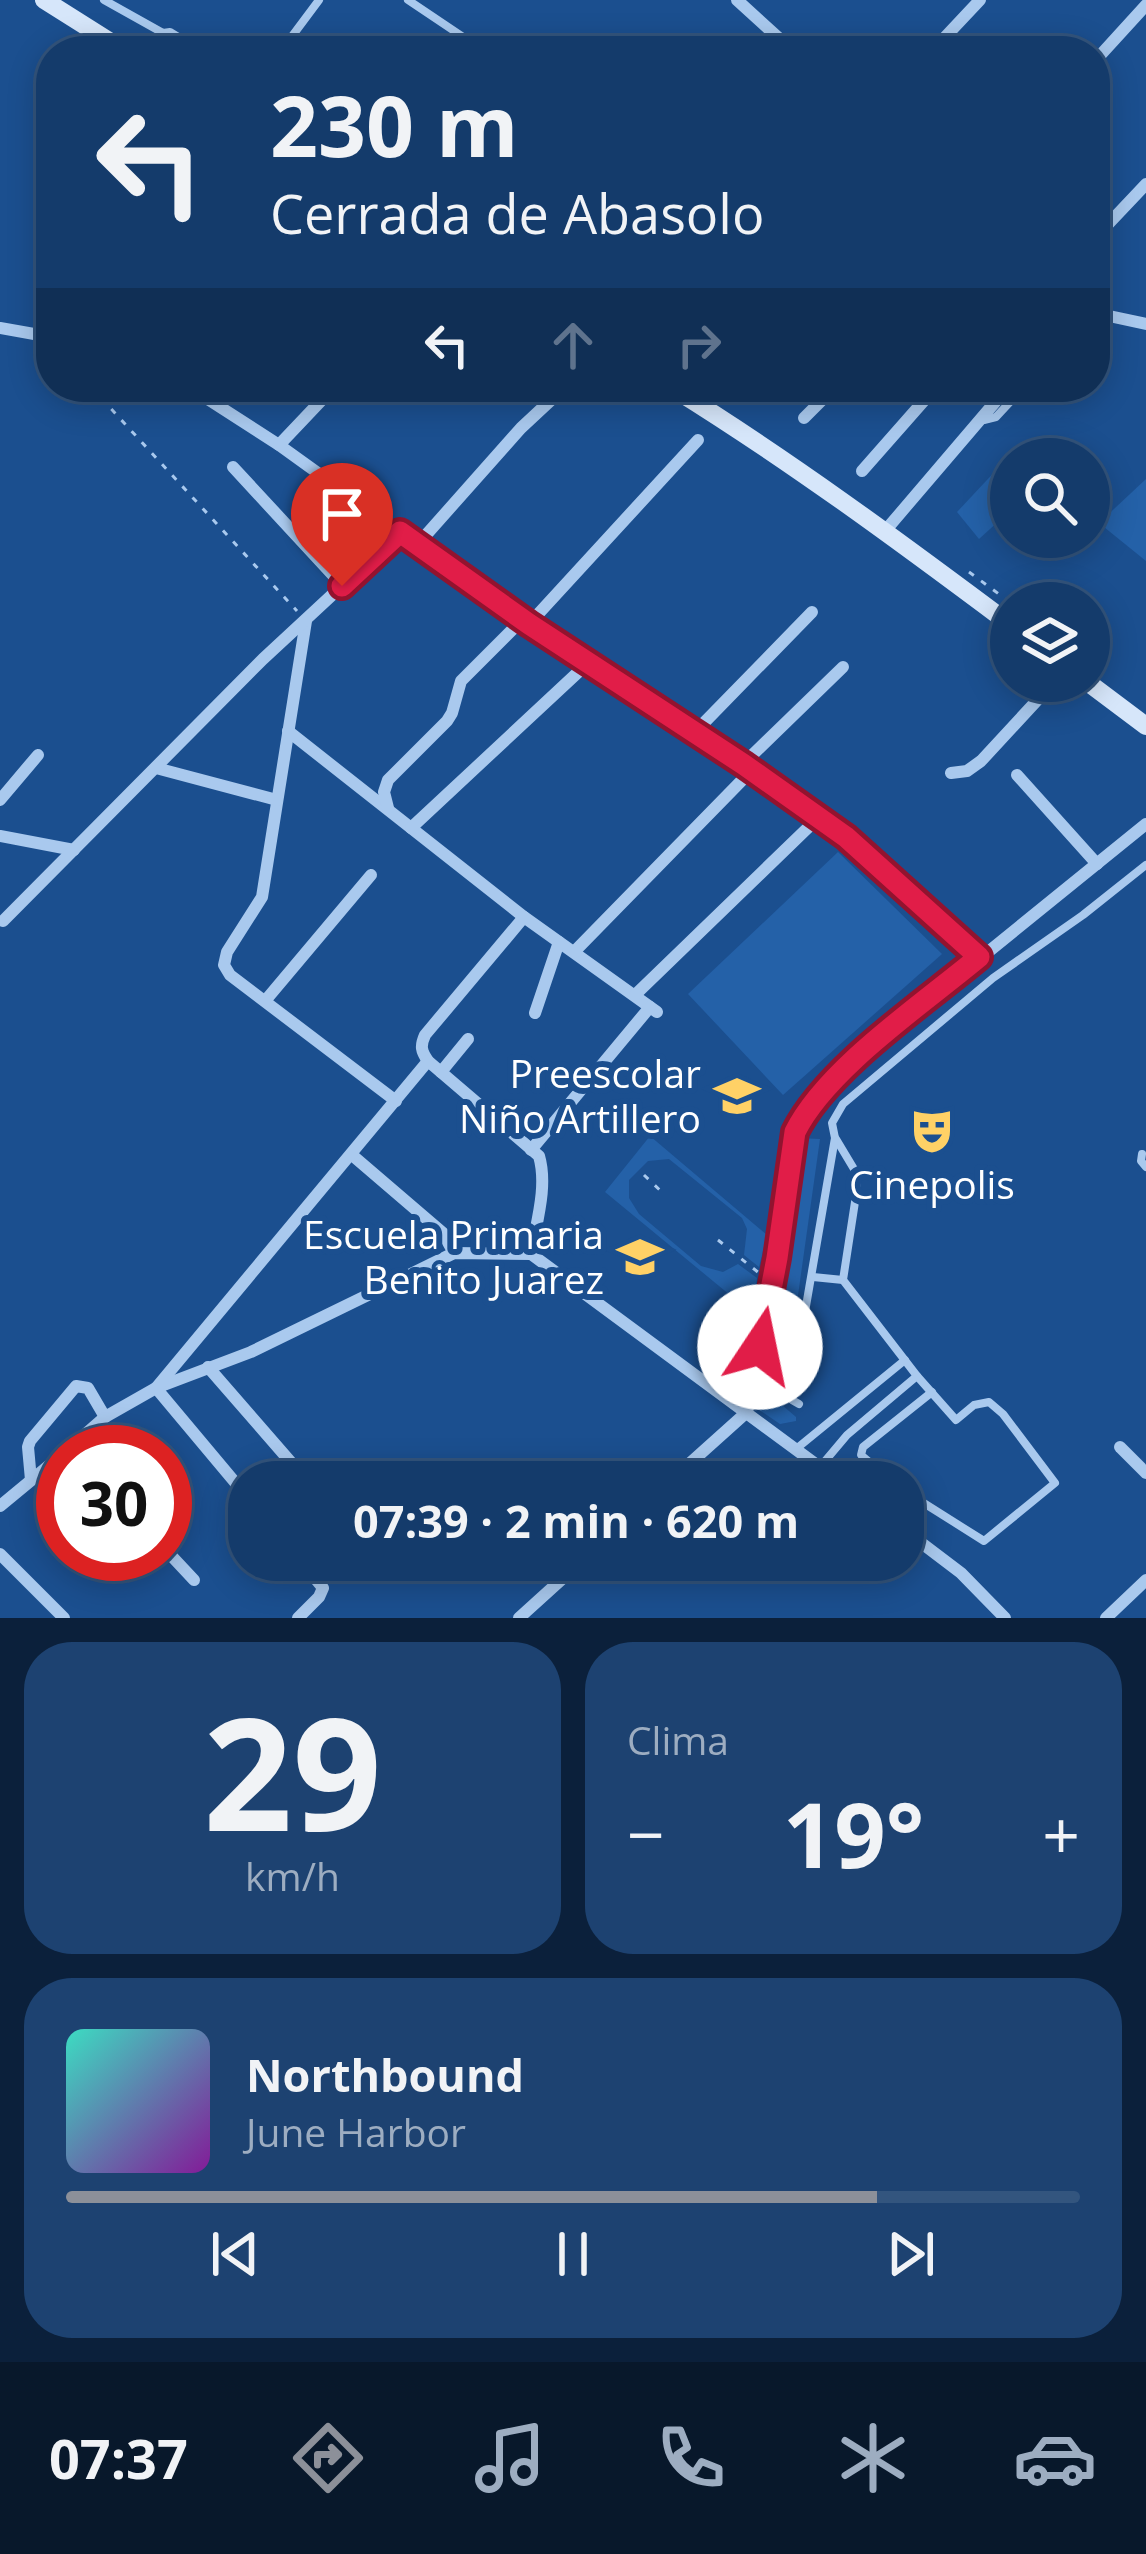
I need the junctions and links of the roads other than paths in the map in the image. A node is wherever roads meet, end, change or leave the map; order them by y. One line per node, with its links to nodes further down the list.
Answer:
1 (104, 0): 9 (lane)
2 (319, 0): 10 (lane)
3 (408, 0): 11 (lane)
4 (737, 0): 12 (street)
5 (980, 0): 13 (street)
6 (51, 2): 8 (main road)
7 (1146, 5): 14 (street)
8 (102, 36)
9 (177, 36)
10 (292, 36)
11 (462, 36)
12 (777, 36)
13 (946, 36)
14 (1110, 45)
15 (1146, 184): 16 (street)
16 (1110, 222)
17 (1110, 317): 18 (street)
18 (1146, 324)
19 (0, 328): 20 (street)
20 (36, 334)
21 (213, 402): 32 (street)
22 (320, 402): 32 (street)
23 (549, 402): 37 (street)
24 (695, 402): 36 (main road)
25 (820, 402): 29 (street)
26 (923, 402): 34 (street)
27 (994, 402): 30 (street)
28 (1010, 402): 30 (lane)
29 (804, 418)
30 (976, 422): 36 (street)
31 (698, 440): 42 (street)
32 (279, 446): 35 (street)
33 (233, 467): 38 (street)
34 (862, 471)
35 (400, 532): 37 (street); 38 (street)
36 (885, 532): 39 (main road)
37 (418, 544): 42 (street)
38 (342, 586): 41 (street)
39 (990, 610)
40 (812, 612): 49 (street)
41 (306, 621): 48 (street); 52 (street)
42 (526, 622): 43 (street); 57 (street)
43 (588, 663): 49 (street); 60 (street)
44 (843, 667): 51 (street)
45 (1110, 699): 47 (main road)
46 (1036, 702): 53 (street)
47 (1146, 726)
48 (288, 731): 56 (street); 57 (street)
49 (694, 732): 51 (street)
50 (38, 755): 55 (street)
51 (748, 767): 58 (street); 69 (street)
52 (155, 768): 56 (street); 62 (street)
53 (951, 773)
54 (1017, 775): 63 (street)
55 (0, 800)
56 (277, 800): 72 (street)
57 (388, 809): 60 (street)
58 (818, 818): 70 (street); 71 (street)
59 (1146, 824): 63 (street)
60 (411, 828): 66 (street)
61 (0, 836): 62 (street)
62 (74, 850): 67 (street)
63 (1097, 864): 70 (street)
64 (1146, 865): 78 (lane)
65 (371, 875): 72 (street)
66 (524, 917): 68 (street); 75 (street)
67 (3, 921)
68 (559, 941): 69 (street); 73 (street)
69 (574, 952): 71 (street)
70 (979, 957): 93 (street)
71 (635, 995): 79 (street)
72 (265, 1000): 77 (street)
73 (535, 1013)
74 (468, 1039): 76 (street)
75 (428, 1061): 76 (street); 77 (street)
76 (441, 1072): 79 (street)
77 (396, 1101): 81 (street)
78 (835, 1138): 85 (lane); 86 (lane)
79 (531, 1150): 84 (street)
80 (1142, 1154): 82 (lane)
81 (352, 1155): 83 (street); 90 (street)
82 (1146, 1167)
83 (454, 1253): 84 (street); 88 (street)
84 (531, 1254): 93 (street)
85 (812, 1276): 86 (lane); 92 (lane)
86 (843, 1280): 87 (lane)
87 (905, 1360): 89 (lane); 97 (lane)
88 (208, 1367): 90 (street); 98 (street)
89 (917, 1376): 91 (lane); 101 (lane)
90 (156, 1388): 94 (street); 104 (street)
91 (932, 1392): 102 (lane); 107 (lane)
92 (799, 1404)
93 (747, 1412): 97 (street); 99 (street)
94 (105, 1417): 95 (street); 106 (street)
95 (96, 1425)
96 (1120, 1447): 103 (street)
97 (796, 1450): 100 (street)
98 (290, 1461)
99 (692, 1461)
100 (812, 1461)
101 (825, 1461)
102 (868, 1461)
103 (1146, 1473)
104 (228, 1474)
105 (36, 1476): 106 (street)
106 (31, 1480): 108 (street)
107 (924, 1503)
108 (0, 1506)
109 (924, 1545): 117 (street)
110 (0, 1554): 114 (street)
111 (1146, 1580): 118 (street)
112 (316, 1581): 115 (street)
113 (560, 1581): 116 (street)
114 (64, 1618)
115 (298, 1618)
116 (519, 1618)
117 (1006, 1618)
118 (1106, 1618)

